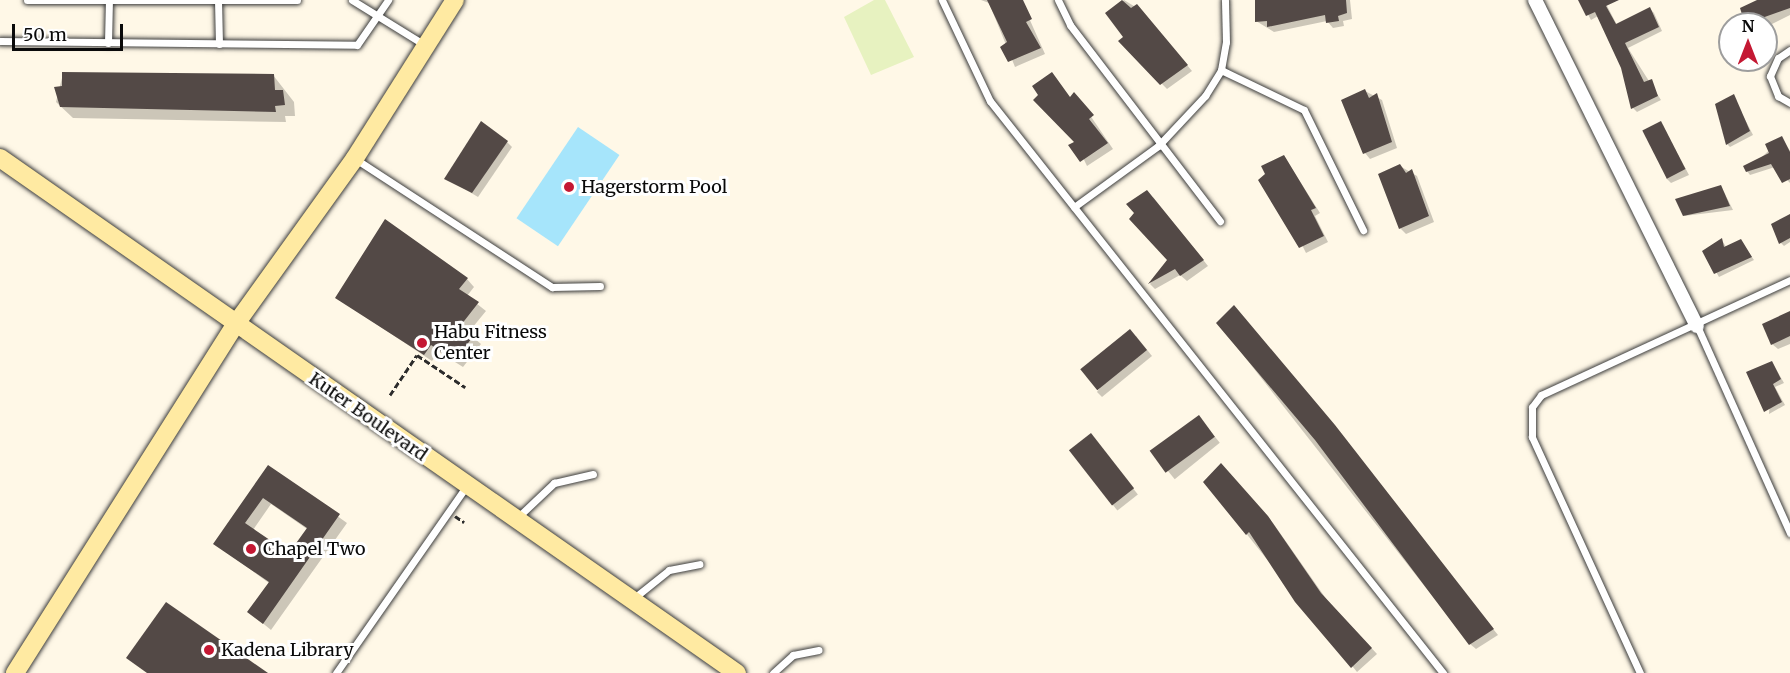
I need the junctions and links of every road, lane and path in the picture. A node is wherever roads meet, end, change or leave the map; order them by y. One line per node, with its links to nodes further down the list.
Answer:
1 (27, 0): 10 (lane)
2 (297, 0): 11 (lane)
3 (352, 0): 12 (lane)
4 (387, 0): 12 (lane)
5 (455, 0): 16 (street)
6 (942, 0): 23 (lane)
7 (1058, 0): 20 (lane)
8 (1225, 0): 18 (lane)
9 (1535, 0): 29 (street)
10 (110, 1): 11 (lane); 14 (lane)
11 (218, 1): 15 (lane)
12 (378, 17): 15 (lane); 16 (lane)
13 (0, 42): 14 (lane)
14 (108, 43): 15 (lane)
15 (219, 44)
16 (425, 45): 22 (street)
17 (1790, 50): 19 (lane)
18 (1221, 70): 20 (lane); 25 (lane)
19 (1790, 103)
20 (1158, 146): 23 (lane); 24 (lane)
21 (0, 158): 28 (street, Kuter Boulevard)
22 (355, 158): 27 (lane); 28 (street)
23 (1074, 207): 47 (lane)
24 (1220, 221)
25 (1363, 230)
26 (1790, 280): 29 (lane)
27 (600, 286)
28 (235, 325): 33 (street, Kuter Boulevard); 43 (street)
29 (1697, 326): 37 (lane); 48 (lane)
30 (465, 387): 31 (path)
31 (390, 394)
32 (593, 474): 35 (lane)
33 (467, 485): 35 (street, Kuter Boulevard); 44 (lane)
34 (454, 515): 36 (path)
35 (516, 519): 39 (street, Kuter Boulevard)
36 (464, 522)
37 (1790, 533)
38 (699, 564): 39 (lane)
39 (632, 600): 45 (street, Kuter Boulevard)
40 (819, 650): 46 (lane)
41 (0, 670): 42 (street)
42 (7, 673)
43 (15, 673)
44 (336, 673)
45 (737, 673)
46 (772, 673)
47 (1443, 673)
48 (1640, 673)

